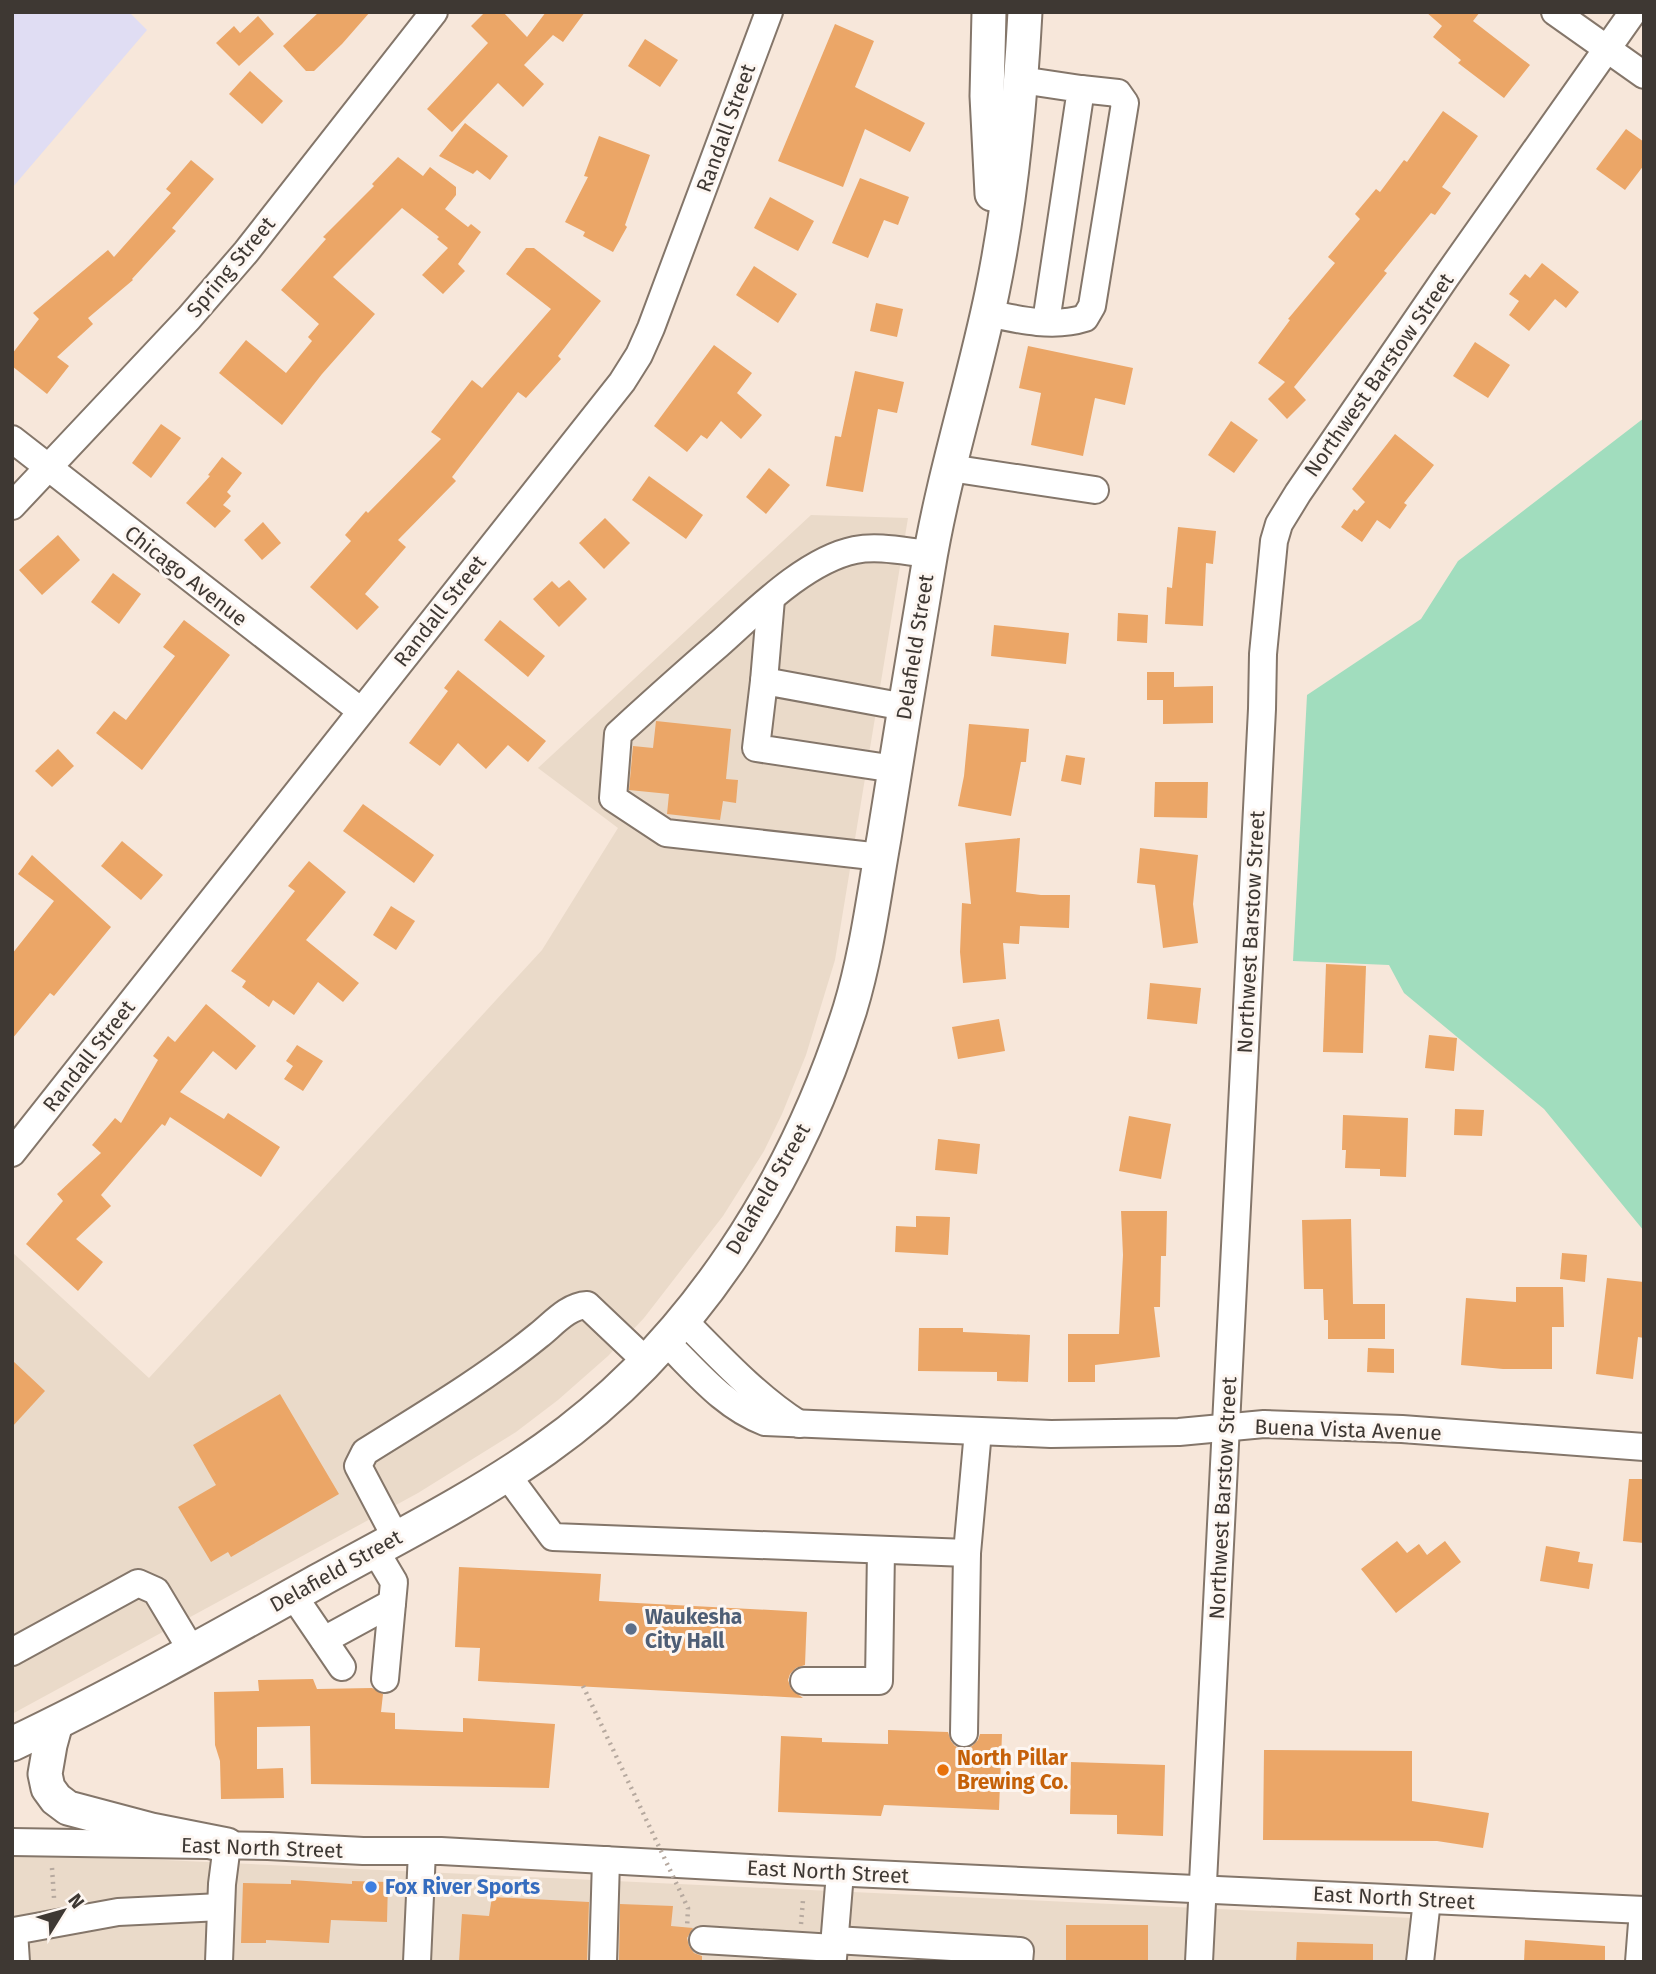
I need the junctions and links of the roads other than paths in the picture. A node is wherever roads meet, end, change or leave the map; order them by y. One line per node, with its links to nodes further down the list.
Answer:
1 (434, 12): 15 (street, Spring Street)
2 (769, 12): 23 (street, Randall Street)
3 (989, 12): 11 (main road, Delafield Street)
4 (1025, 12): 9 (main road, Delafield Street)
5 (1555, 12): 7 (street)
6 (1633, 12): 7 (street, Northwest Barstow Street)
7 (1607, 49): 8 (street); 28 (street, Northwest Barstow Street)
8 (1644, 75)
9 (1021, 80): 10 (street); 11 (main road, Delafield Street)
10 (1081, 89): 13 (street); 13 (street)
11 (996, 267): 12 (main road, Delafield Street)
12 (987, 313): 13 (street); 16 (main road, Delafield Street)
13 (1046, 323)
14 (12, 439): 15 (street, Chicago Avenue)
15 (49, 467): 18 (street, Spring Street); 23 (street, Chicago Avenue)
16 (950, 468): 17 (street); 19 (main road, Delafield Street)
17 (1095, 489)
18 (12, 506)
19 (930, 554): 20 (street); 22 (main road, Delafield Street)
20 (771, 599): 21 (street); 25 (street)
21 (764, 681): 22 (street); 24 (street)
22 (905, 706): 24 (main road, Delafield Street)
23 (362, 711): 26 (street, Randall Street)
24 (895, 769): 25 (main road, Delafield Street)
25 (880, 857): 27 (main road, Delafield Street)
26 (12, 1153)
27 (664, 1340): 29 (street, Buena Vista Avenue); 31 (main road, Delafield Street); 32 (street, Buena Vista Avenue)
28 (1225, 1429): 29 (street, Buena Vista Avenue); 30 (street, Buena Vista Avenue); 51 (street, Northwest Barstow Street)
29 (978, 1431): 34 (street)
30 (1644, 1447)
31 (507, 1475): 32 (main road, Delafield Street); 33 (street)
32 (386, 1544): 35 (main road, Delafield Street); 36 (street)
33 (881, 1550): 34 (street); 42 (street)
34 (967, 1553): 44 (street)
35 (293, 1595): 37 (street); 38 (main road, Delafield Street)
36 (392, 1603): 37 (street); 41 (street)
37 (324, 1640): 40 (street)
38 (192, 1651): 39 (street); 43 (main road, Delafield Street)
39 (12, 1652)
40 (342, 1667)
41 (385, 1679)
42 (804, 1681)
43 (56, 1723): 45 (main road, Delafield Street); 47 (main road)
44 (964, 1733)
45 (12, 1744)
46 (12, 1842): 47 (street, East North Street)
47 (227, 1845): 48 (street, East North Street); 53 (street)
48 (422, 1851): 49 (street, East North Street); 60 (street)
49 (606, 1860): 50 (street, East North Street); 61 (street)
50 (840, 1873): 51 (street, East North Street); 57 (street)
51 (1204, 1888): 52 (street, East North Street); 63 (street, Northwest Barstow Street)
52 (1427, 1900): 54 (street, East North Street); 64 (street)
53 (221, 1907): 55 (street); 59 (street)
54 (1643, 1910): 65 (street)
55 (13, 1931): 58 (street)
56 (695, 1934): 57 (street)
57 (834, 1950): 62 (street)
58 (16, 1962)
59 (219, 1962)
60 (417, 1962)
61 (603, 1962)
62 (1019, 1962)
63 (1199, 1962)
64 (1420, 1962)
65 (1639, 1962)

